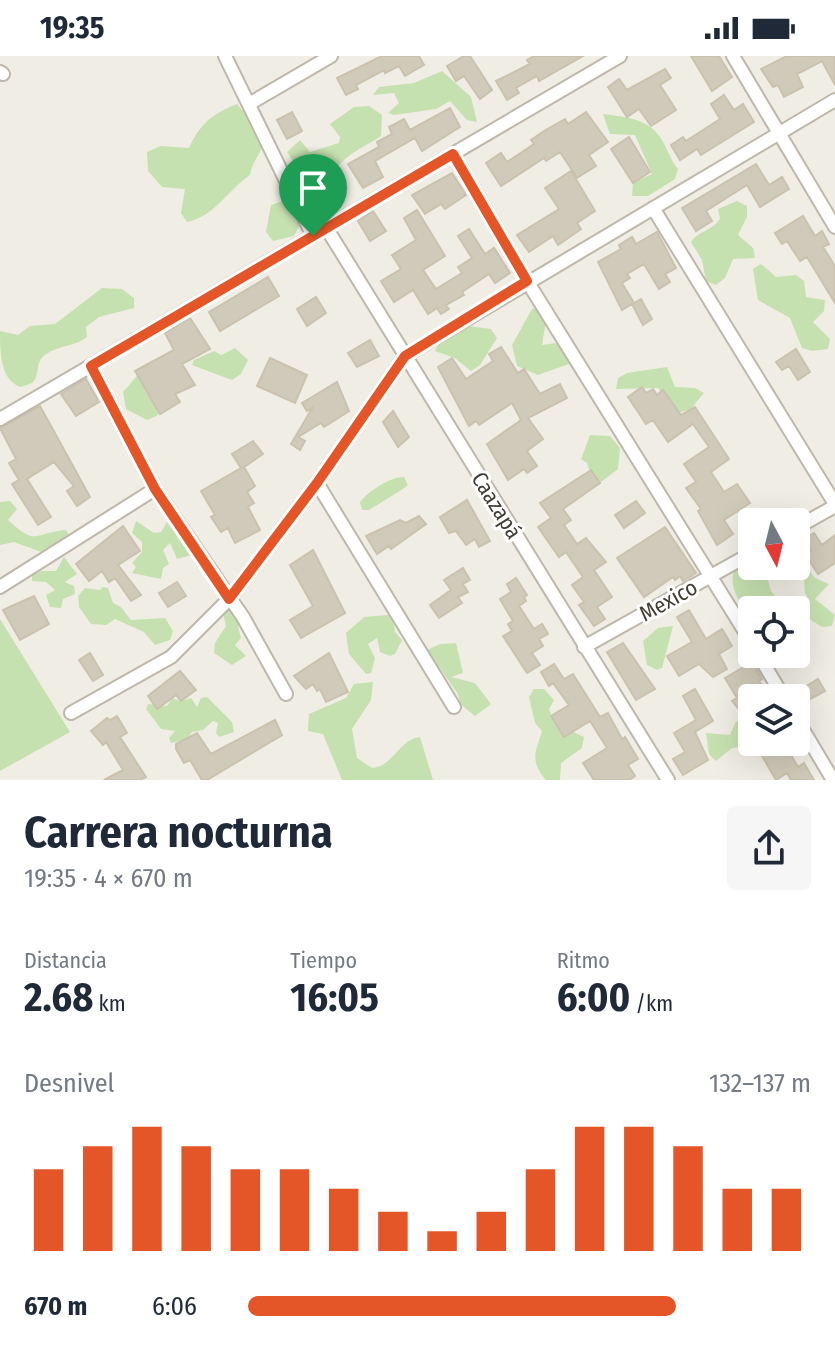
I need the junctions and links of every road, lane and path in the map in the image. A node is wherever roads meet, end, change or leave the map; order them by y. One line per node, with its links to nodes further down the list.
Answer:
1 (225, 56): 7 (street)
2 (331, 56): 7 (street)
3 (620, 56): 5 (street)
4 (733, 56): 8 (street)
5 (598, 62): 9 (street)
6 (835, 100): 8 (street)
7 (249, 104): 13 (street)
8 (778, 132): 10 (street); 11 (street)
9 (453, 154): 12 (street); 14 (street)
10 (653, 208): 14 (street); 20 (street)
11 (835, 227)
12 (327, 229): 13 (street); 15 (street, Caazapá)
13 (313, 236): 16 (street)
14 (527, 281): 15 (street); 23 (street)
15 (405, 356): 18 (street); 27 (street, Caazapá)
16 (91, 366): 17 (street); 19 (street)
17 (0, 419)
18 (317, 483): 25 (street); 29 (street)
19 (155, 489): 24 (street); 25 (street)
20 (835, 505): 21 (street)
21 (810, 520)
22 (738, 561): 23 (street, Mexico)
23 (712, 576): 26 (street); 27 (street, Mexico)
24 (0, 587)
25 (229, 599): 28 (street); 30 (street)
26 (738, 620)
27 (584, 647): 32 (street, Caazapá)
28 (286, 694)
29 (454, 707)
30 (71, 713)
31 (810, 741): 33 (street)
32 (668, 780)
33 (833, 780)

